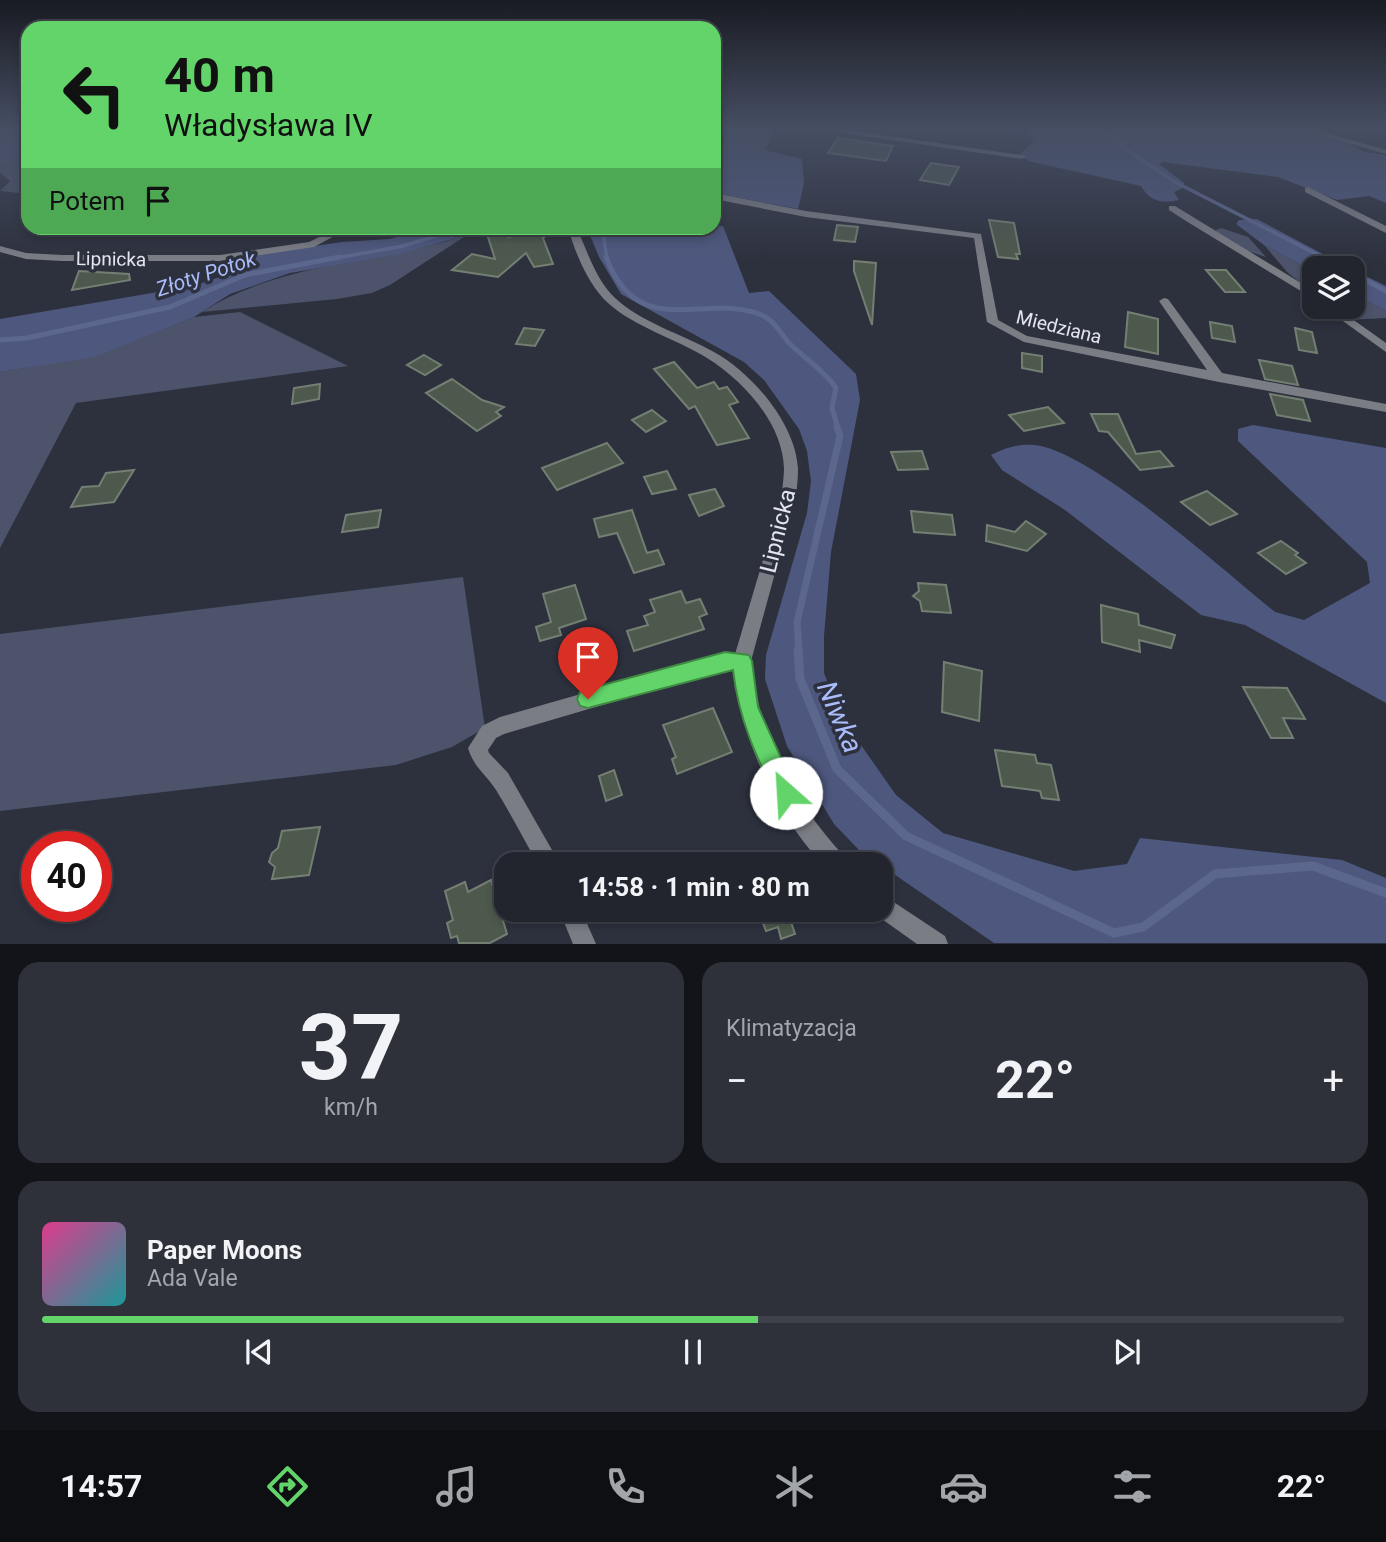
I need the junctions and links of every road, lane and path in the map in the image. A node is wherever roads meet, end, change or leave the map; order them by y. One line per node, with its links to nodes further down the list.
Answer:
1 (1308, 190): 4 (street)
2 (721, 197): 12 (street, Miedziana)
3 (1172, 208): 8 (street)
4 (1386, 230)
5 (331, 235): 7 (street, Lipnicka)
6 (575, 235): 14 (street, Lipnicka)
7 (0, 249)
8 (1302, 287)
9 (1164, 302): 12 (street)
10 (1345, 319): 11 (street)
11 (1386, 348)
12 (1219, 378): 13 (street, Miedziana)
13 (1386, 408)
14 (742, 661): 15 (street); 16 (street, Lipnicka)
15 (542, 852)
16 (826, 852)
17 (893, 913): 20 (street)
18 (575, 922): 19 (street)
19 (585, 943)
20 (937, 943)

